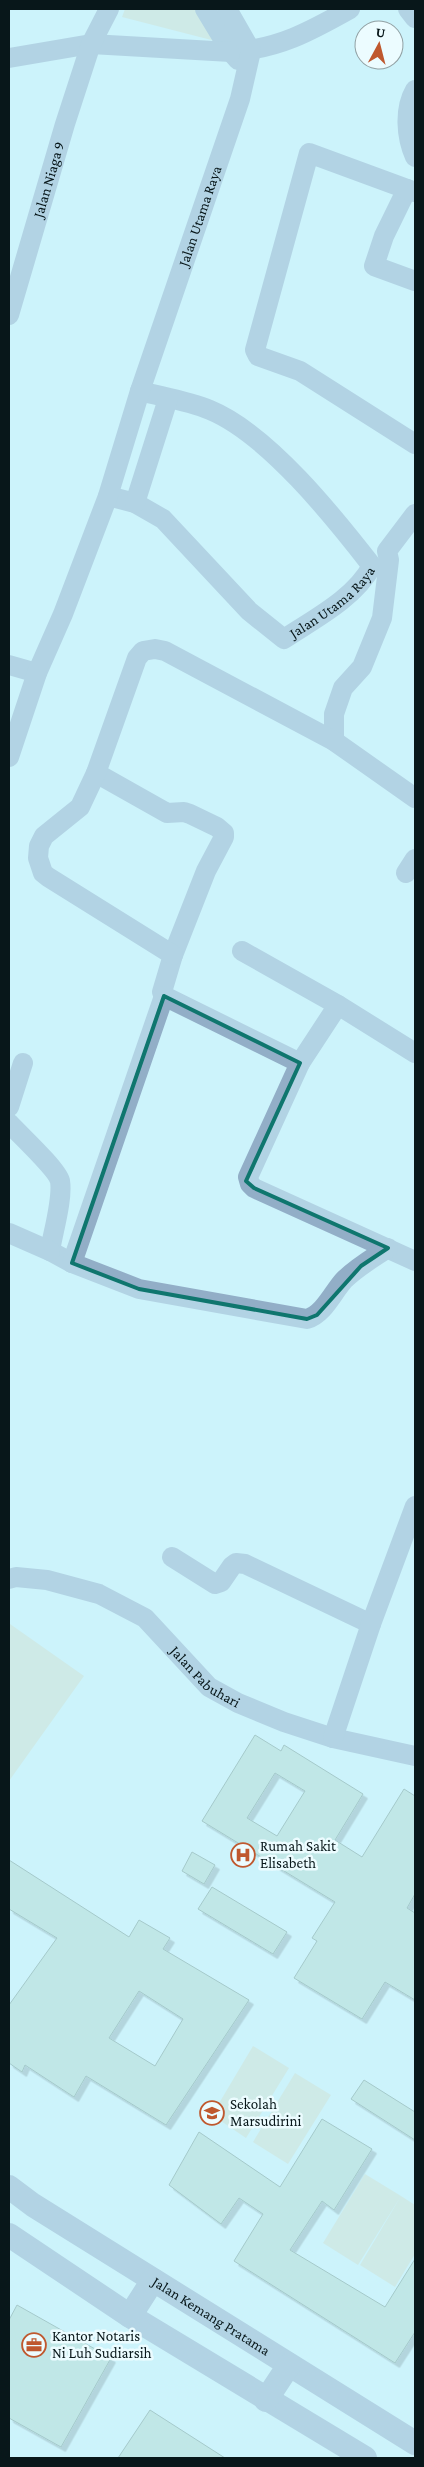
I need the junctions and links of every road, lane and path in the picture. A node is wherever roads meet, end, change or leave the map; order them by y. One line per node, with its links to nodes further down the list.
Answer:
1 (109, 9): 7 (street, Jalan Niaga 9)
2 (205, 9): 8 (street)
3 (227, 9): 10 (street)
4 (350, 9): 10 (street)
5 (408, 9): 6 (street)
6 (415, 18)
7 (91, 44): 8 (street); 9 (street); 15 (street, Jalan Niaga 9)
8 (230, 52): 10 (street)
9 (9, 58)
10 (249, 60): 16 (street, Jalan Utama Raya)
11 (415, 90): 12 (street)
12 (415, 157)
13 (411, 190): 14 (street); 18 (street)
14 (415, 281)
15 (9, 315)
16 (140, 391): 17 (street, Jalan Utama Raya); 19 (street, Jalan Utama Raya)
17 (168, 399): 20 (street); 20 (street, Jalan Utama Raya)
18 (415, 444)
19 (108, 496): 20 (street, Jalan Utama Raya); 23 (street, Jalan Utama Raya)
20 (135, 503)
21 (415, 514): 24 (street)
22 (9, 665): 23 (street)
23 (37, 673): 25 (street, Jalan Utama Raya)
24 (334, 741): 26 (street); 27 (street)
25 (9, 757)
26 (96, 773): 29 (street); 29 (street)
27 (415, 798)
28 (242, 951): 31 (street)
29 (173, 955): 30 (street)
30 (164, 996): 34 (street); 41 (street)
31 (338, 1005): 32 (street); 34 (street)
32 (415, 1053)
33 (23, 1062): 35 (street)
34 (300, 1063): 38 (street)
35 (9, 1107)
36 (9, 1122): 39 (street)
37 (9, 1233): 39 (street)
38 (388, 1248): 40 (street); 41 (street)
39 (50, 1251): 41 (street)
40 (415, 1261)
41 (72, 1263)
42 (415, 1506): 45 (street)
43 (172, 1557): 45 (street)
44 (9, 1579): 46 (street, Jalan Pabuhari)
45 (371, 1624): 46 (street)
46 (333, 1738): 47 (street, Jalan Pabuhari)
47 (415, 1756)
48 (9, 2187): 50 (street, Jalan Kemang Pratama)
49 (9, 2235): 51 (street)
50 (153, 2280): 51 (street); 52 (street, Jalan Kemang Pratama)
51 (130, 2316): 53 (street)
52 (290, 2365): 53 (street); 54 (street, Jalan Kemang Pratama)
53 (266, 2400): 55 (street)
54 (415, 2443)
55 (365, 2458)

